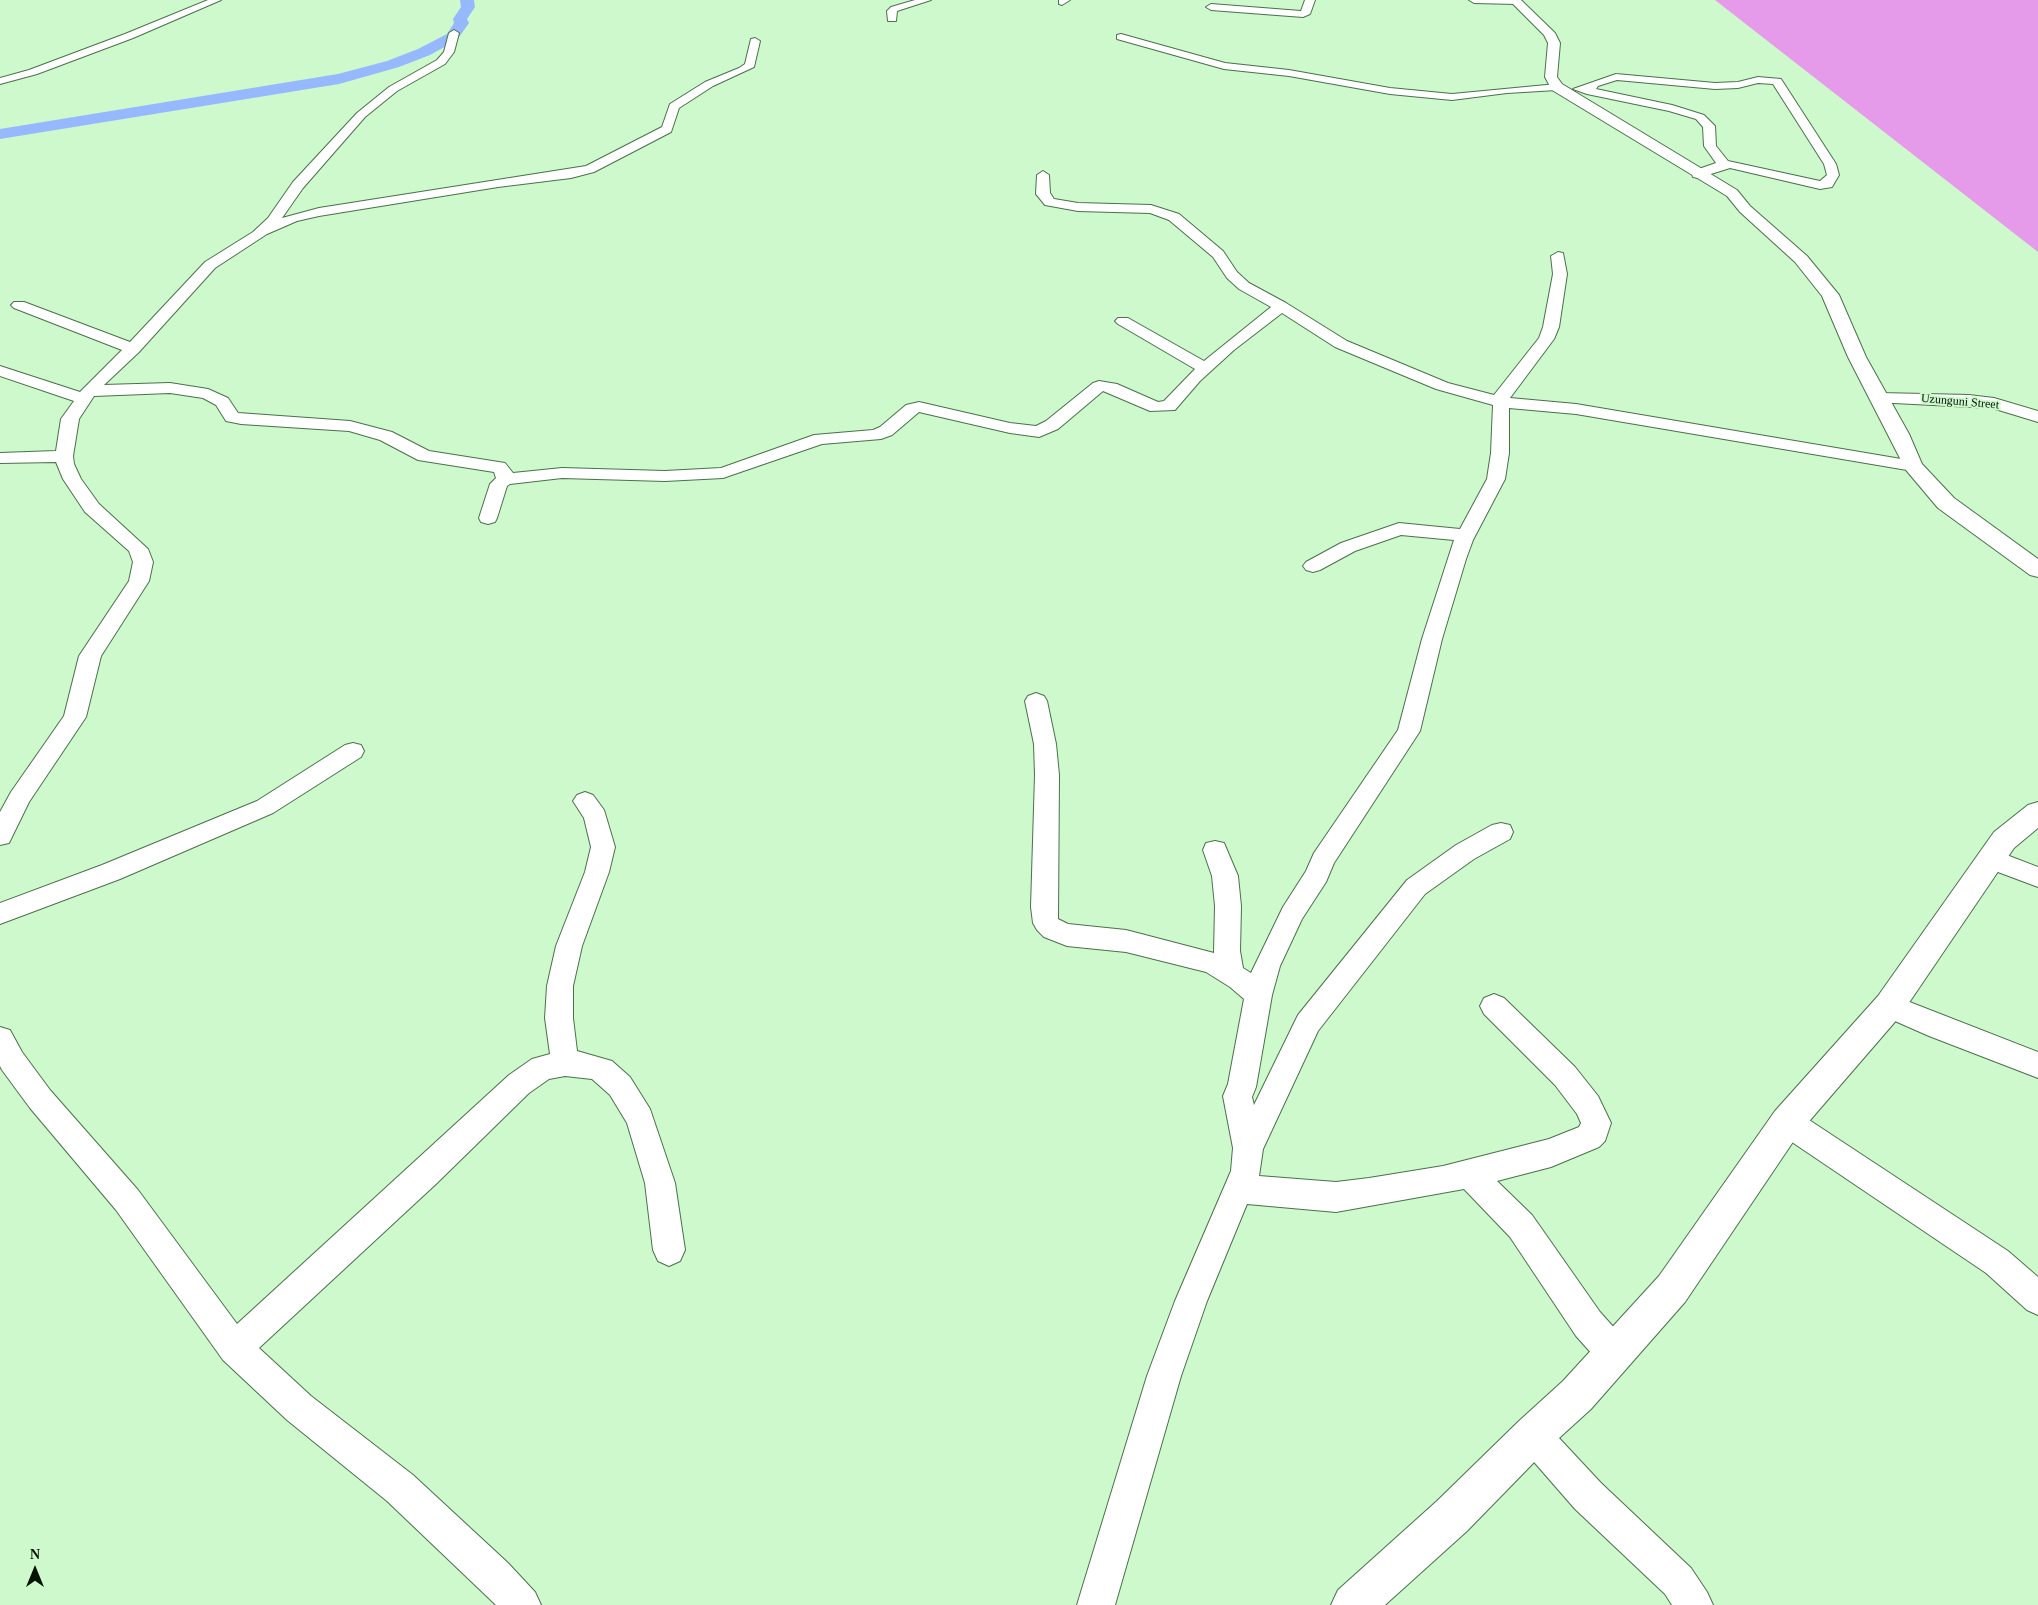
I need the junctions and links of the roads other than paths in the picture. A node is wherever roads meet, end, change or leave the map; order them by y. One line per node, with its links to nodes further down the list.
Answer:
1 (216, 0): 11 (street)
2 (926, 0): 7 (street)
3 (1310, 0): 6 (street)
4 (1474, 0): 5 (street)
5 (1515, 1): 12 (street)
6 (1211, 7)
7 (892, 19)
8 (454, 33): 17 (street)
9 (1121, 37): 12 (street)
10 (755, 41): 17 (street)
11 (0, 81)
12 (1555, 85): 13 (street); 15 (street)
13 (1591, 92): 14 (street); 14 (street)
14 (1724, 164): 15 (street)
15 (1698, 174): 26 (street)
16 (1043, 175): 20 (street)
17 (258, 235): 22 (street)
18 (1558, 256): 27 (street)
19 (19, 305): 22 (street)
20 (1281, 306): 23 (street); 27 (street)
21 (1123, 322): 23 (street)
22 (133, 349): 25 (street)
23 (1205, 368): 32 (street)
24 (0, 371): 25 (street)
25 (86, 394): 29 (street); 32 (street)
26 (1880, 398): 28 (street, Uzunguni Street); 31 (street)
27 (1500, 402): 31 (street); 34 (street)
28 (2038, 417)
29 (64, 456): 30 (street); 42 (street)
30 (0, 458)
31 (1913, 466): 36 (street)
32 (505, 479): 33 (street)
33 (488, 518)
34 (1466, 535): 35 (street); 48 (street)
35 (1313, 566)
36 (2036, 568)
37 (1036, 702): 47 (street)
38 (353, 751): 46 (street)
39 (585, 801): 52 (street)
40 (2038, 812): 44 (street)
41 (1501, 832): 55 (street)
42 (0, 836)
43 (1215, 850): 47 (street)
44 (1991, 859): 45 (street); 50 (street)
45 (2038, 878)
46 (0, 914)
47 (1230, 973): 48 (street)
48 (1258, 995): 55 (street)
49 (1494, 1006): 56 (street)
50 (1889, 1006): 53 (street); 54 (street)
51 (0, 1040): 60 (street)
52 (565, 1062): 58 (street); 60 (street)
53 (2038, 1065)
54 (1787, 1122): 59 (street); 61 (street)
55 (1248, 1148): 57 (street)
56 (1470, 1173): 57 (street); 61 (street)
57 (1240, 1189): 64 (street)
58 (669, 1250)
59 (2038, 1299)
60 (235, 1348): 63 (street)
61 (1614, 1353): 62 (street)
62 (1533, 1435): 65 (street); 66 (street)
63 (522, 1605)
64 (1096, 1605)
65 (1353, 1605)
66 (1694, 1605)

